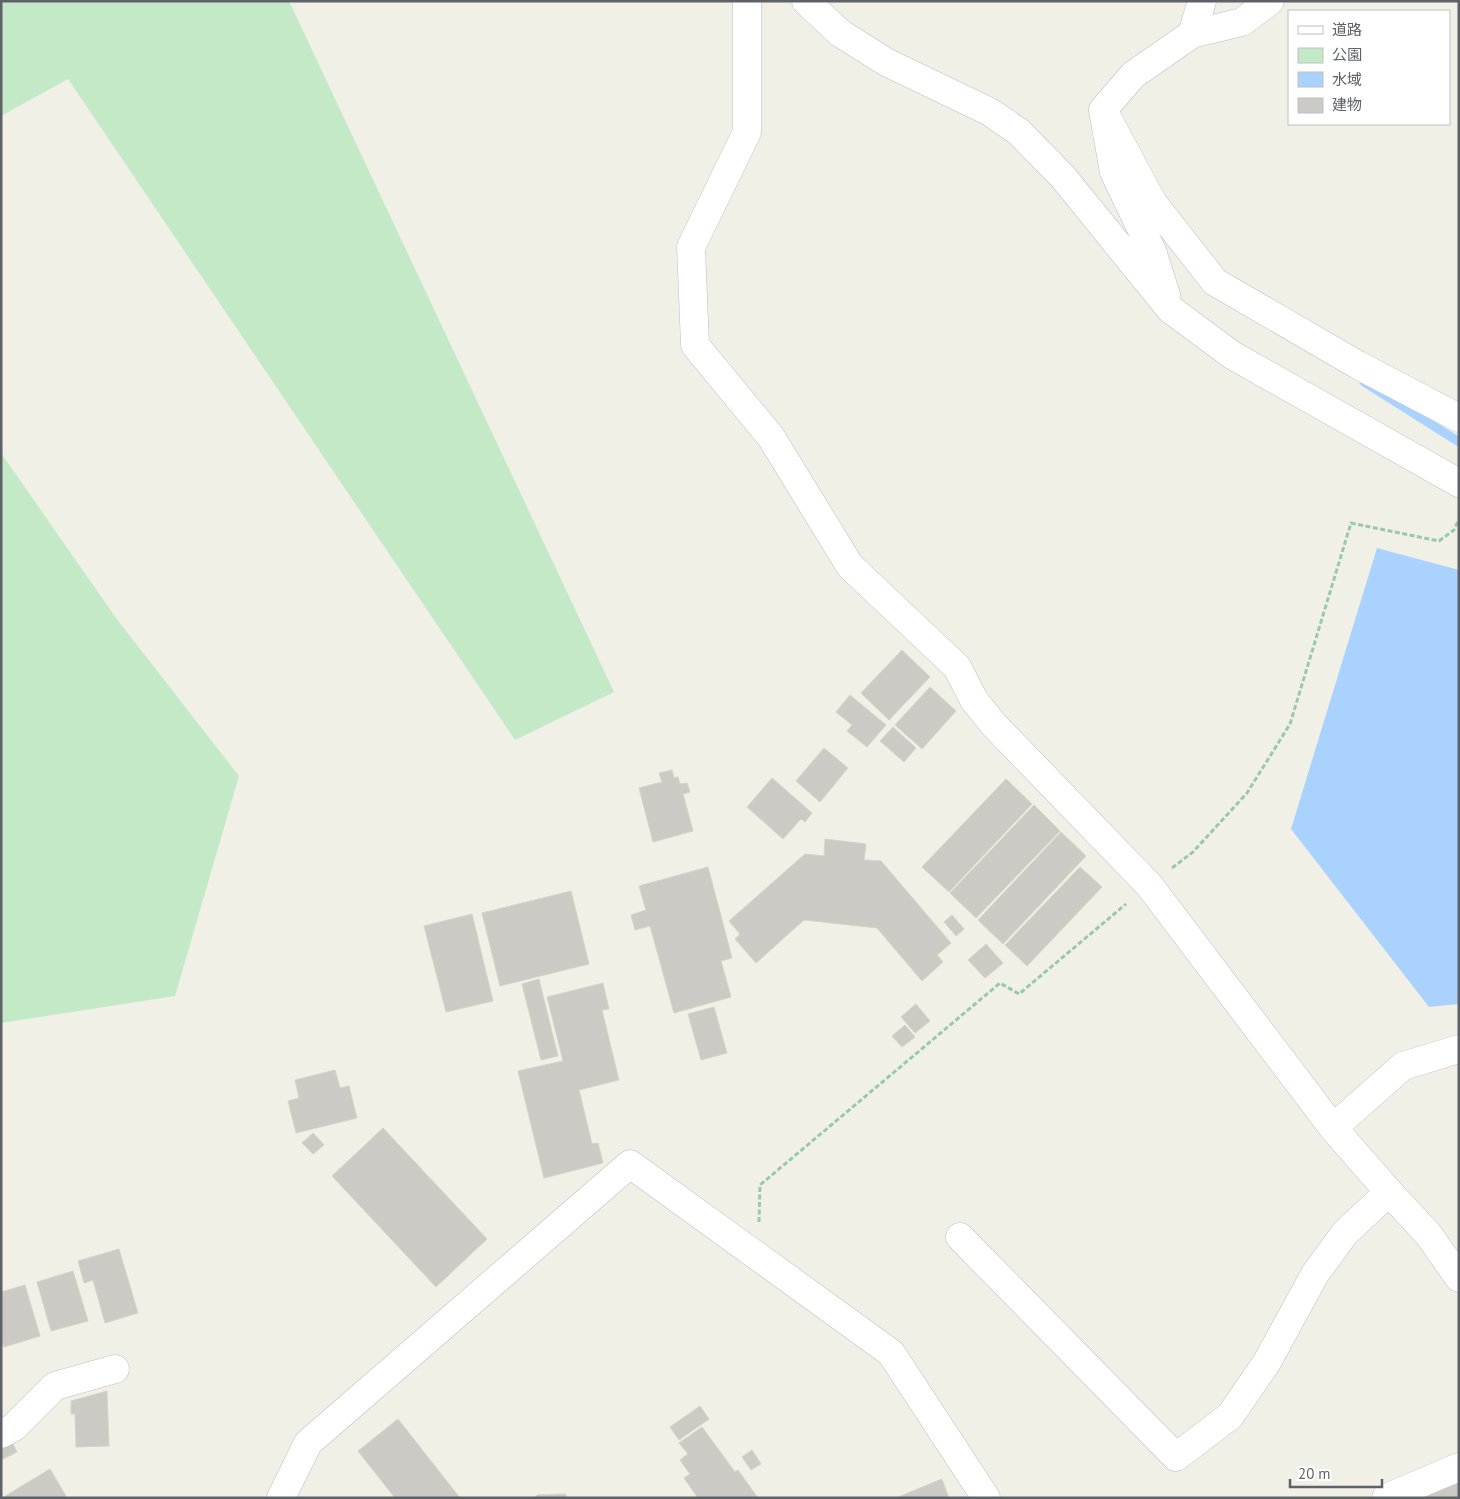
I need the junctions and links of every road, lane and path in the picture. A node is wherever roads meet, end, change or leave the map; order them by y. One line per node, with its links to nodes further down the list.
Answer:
1 (747, 1): 11 (street)
2 (806, 1): 7 (street)
3 (1202, 1): 5 (street)
4 (1270, 1): 5 (street)
5 (1192, 34): 6 (street)
6 (1103, 110): 7 (street); 8 (street)
7 (1170, 309): 9 (street)
8 (1459, 418)
9 (1459, 484)
10 (1459, 1049): 11 (street)
11 (1333, 1128): 12 (street)
12 (1389, 1192): 13 (street); 14 (street)
13 (960, 1237)
14 (1459, 1278)
15 (116, 1369): 16 (street)
16 (1, 1434)
17 (1459, 1467): 20 (street)
18 (281, 1498): 19 (street)
19 (986, 1498)
20 (1386, 1498)

